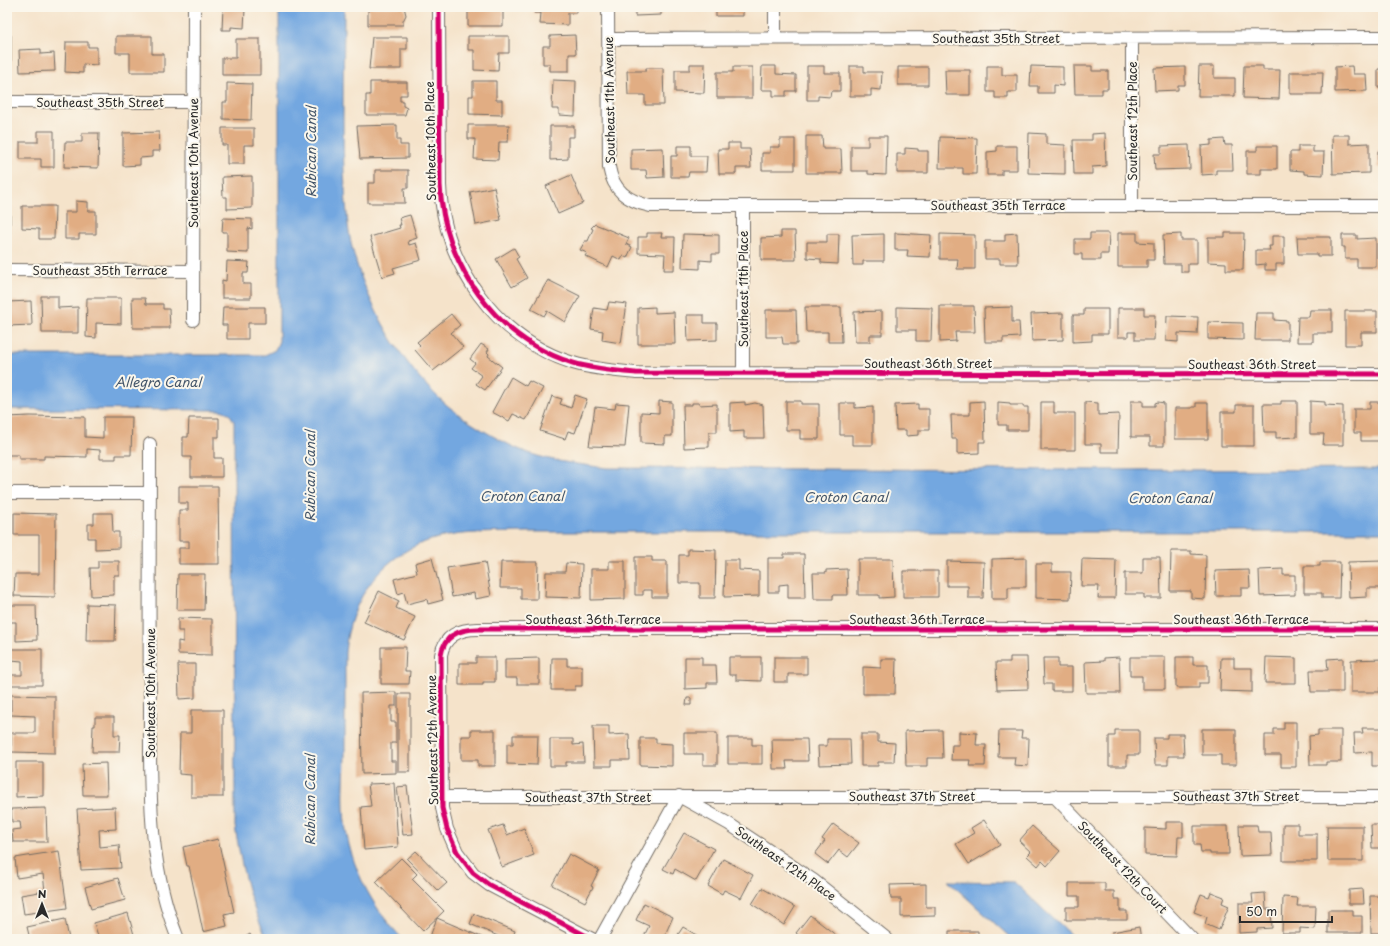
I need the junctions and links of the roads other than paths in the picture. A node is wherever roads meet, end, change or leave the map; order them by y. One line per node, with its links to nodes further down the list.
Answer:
1 (194, 7): 10 (street, Southeast 10th Avenue)
2 (439, 7): 17 (street, Southeast 10th Place)
3 (608, 7): 8 (street, Southeast 11th Avenue)
4 (775, 7): 6 (street)
5 (1383, 37): 7 (street, Southeast 35th Street)
6 (775, 38): 7 (street, Southeast 35th Street); 8 (street, Southeast 35th Street)
7 (1132, 38): 12 (street, Southeast 12th Place)
8 (608, 39): 11 (street, Southeast 11th Avenue)
9 (7, 102): 10 (street, Southeast 35th Street)
10 (194, 102): 16 (street, Southeast 10th Avenue)
11 (619, 190): 13 (street, Southeast 35th Terrace)
12 (1132, 205): 13 (street, Southeast 35th Terrace); 14 (street, Southeast 35th Terrace)
13 (743, 206): 19 (street, Southeast 11th Place)
14 (1383, 206)
15 (7, 270): 16 (street, Southeast 35th Terrace)
16 (193, 271): 18 (street, Southeast 10th Avenue)
17 (491, 310): 19 (street, Southeast 36th Street)
18 (193, 320)
19 (743, 373): 20 (street, Southeast 36th Street)
20 (1383, 374)
21 (150, 444): 23 (street, Southeast 10th Avenue)
22 (7, 493): 23 (street)
23 (150, 493): 30 (street, Southeast 10th Avenue)
24 (1383, 629): 25 (street, Southeast 36th Terrace)
25 (453, 634): 28 (street, Southeast 12th Avenue)
26 (679, 796): 27 (street, Southeast 37th Street); 28 (street, Southeast 37th Street); 32 (street); 33 (street, Southeast 12th Place)
27 (1054, 796): 29 (street, Southeast 37th Street); 34 (street, Southeast 12th Court)
28 (441, 797): 31 (street, Southeast 12th Avenue)
29 (1383, 797)
30 (178, 939)
31 (592, 939)
32 (600, 939)
33 (887, 939)
34 (1192, 939)

